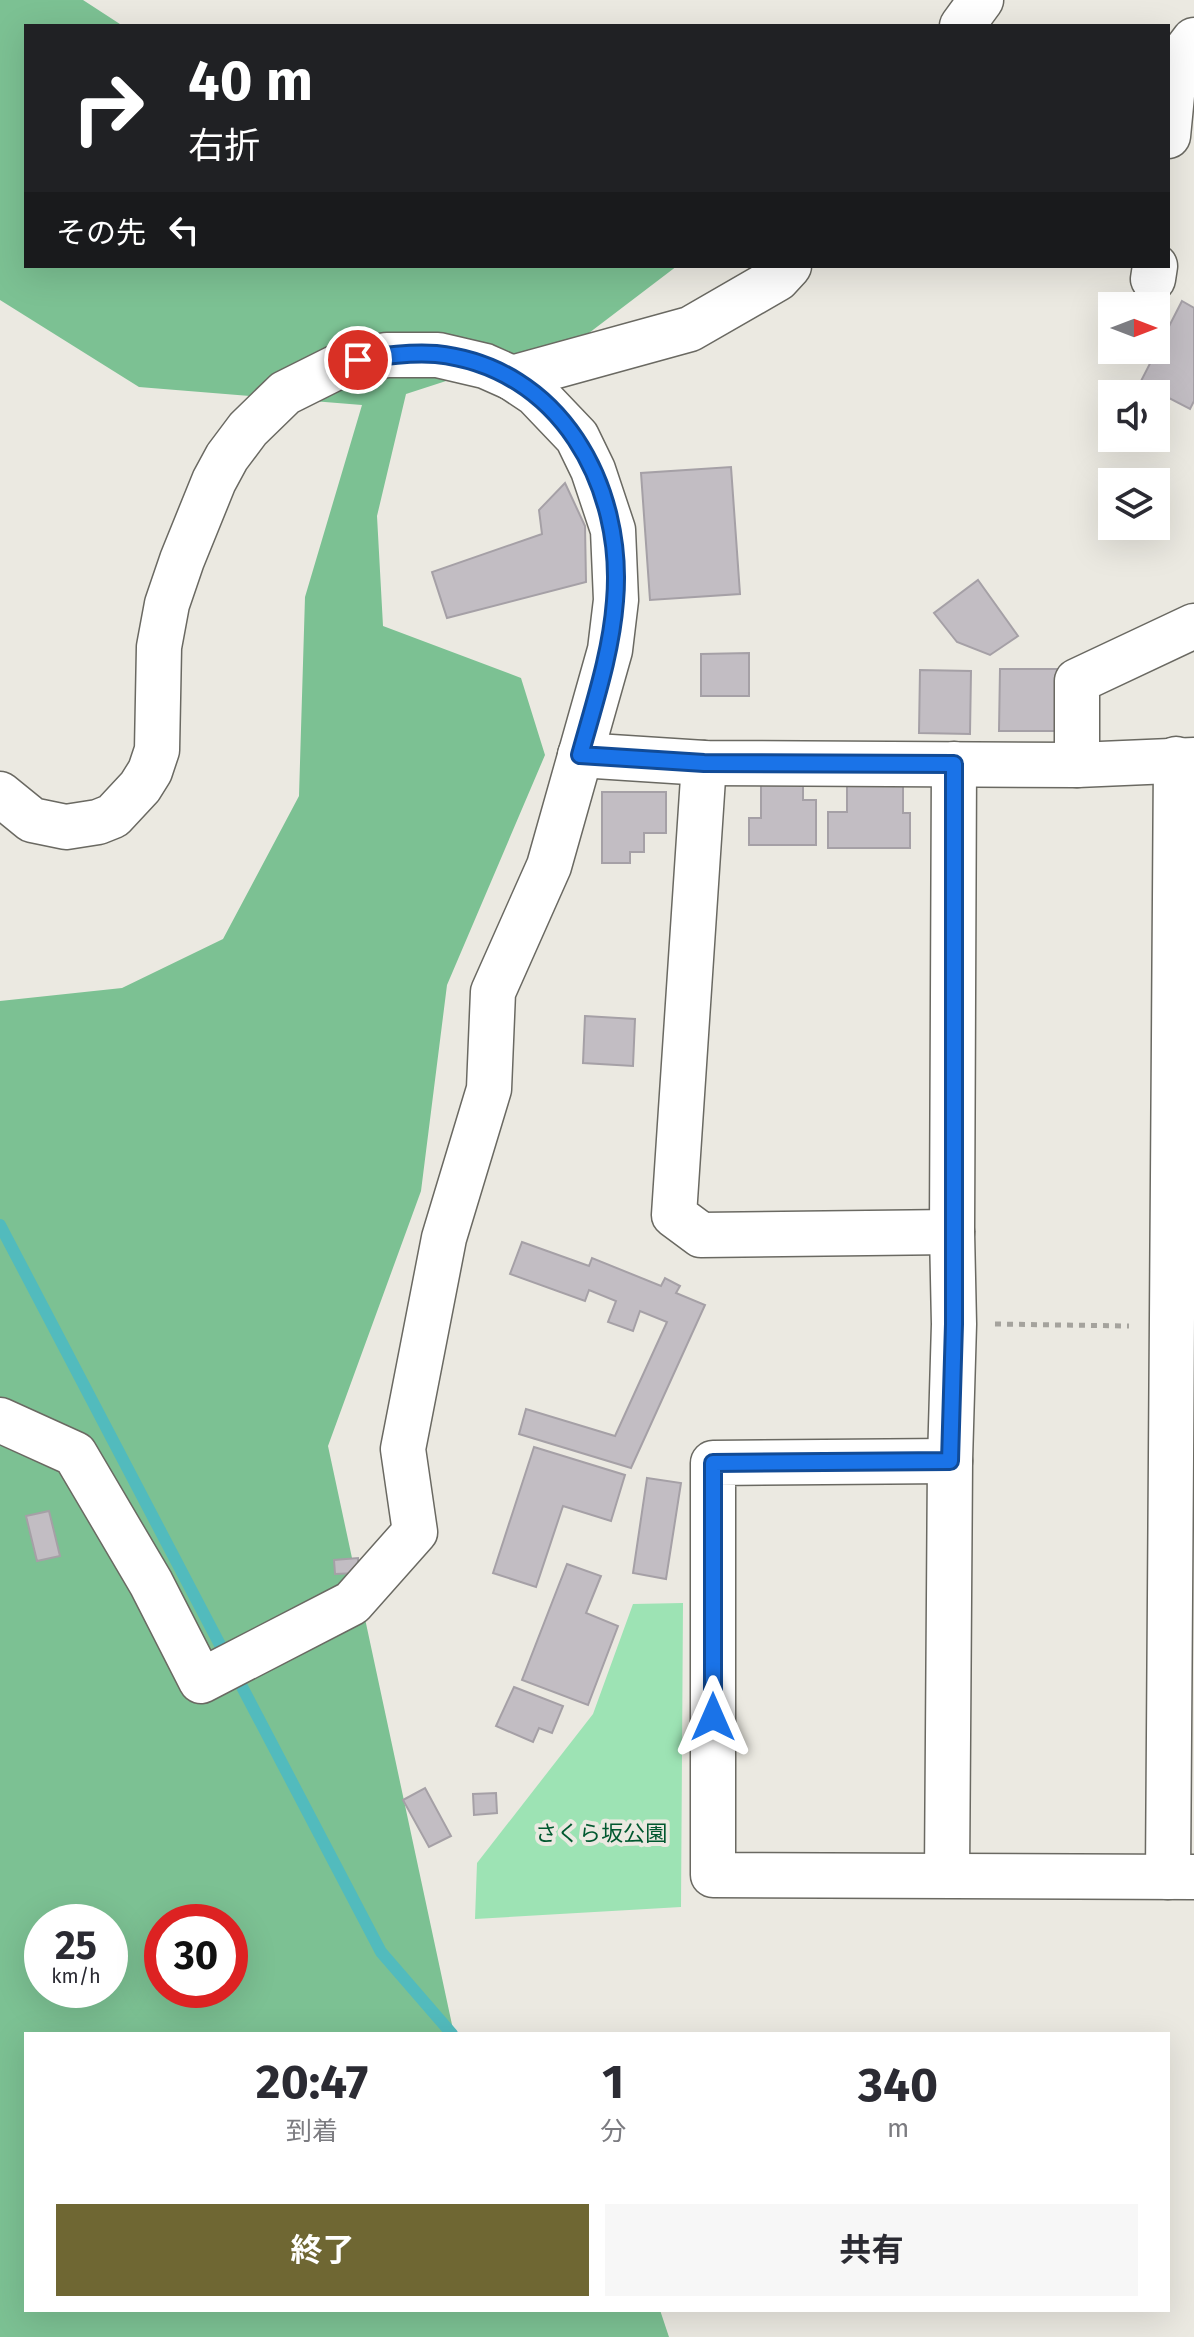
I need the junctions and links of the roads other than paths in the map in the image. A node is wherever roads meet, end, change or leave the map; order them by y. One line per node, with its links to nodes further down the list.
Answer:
1 (981, 0): 2 (street)
2 (963, 24)
3 (1194, 40): 4 (street)
4 (1170, 116)
5 (787, 268): 6 (street)
6 (512, 378): 8 (street); 13 (street)
7 (1194, 626): 12 (street)
8 (580, 755): 10 (street); 15 (street)
9 (1185, 760): 12 (street); 18 (street)
10 (704, 763): 11 (street); 14 (street)
11 (954, 764): 12 (street); 14 (street)
12 (1077, 765)
13 (0, 794)
14 (952, 1232): 16 (street)
15 (0, 1420)
16 (950, 1461): 17 (street); 17 (street)
17 (947, 1875): 18 (street)
18 (1181, 1877)

